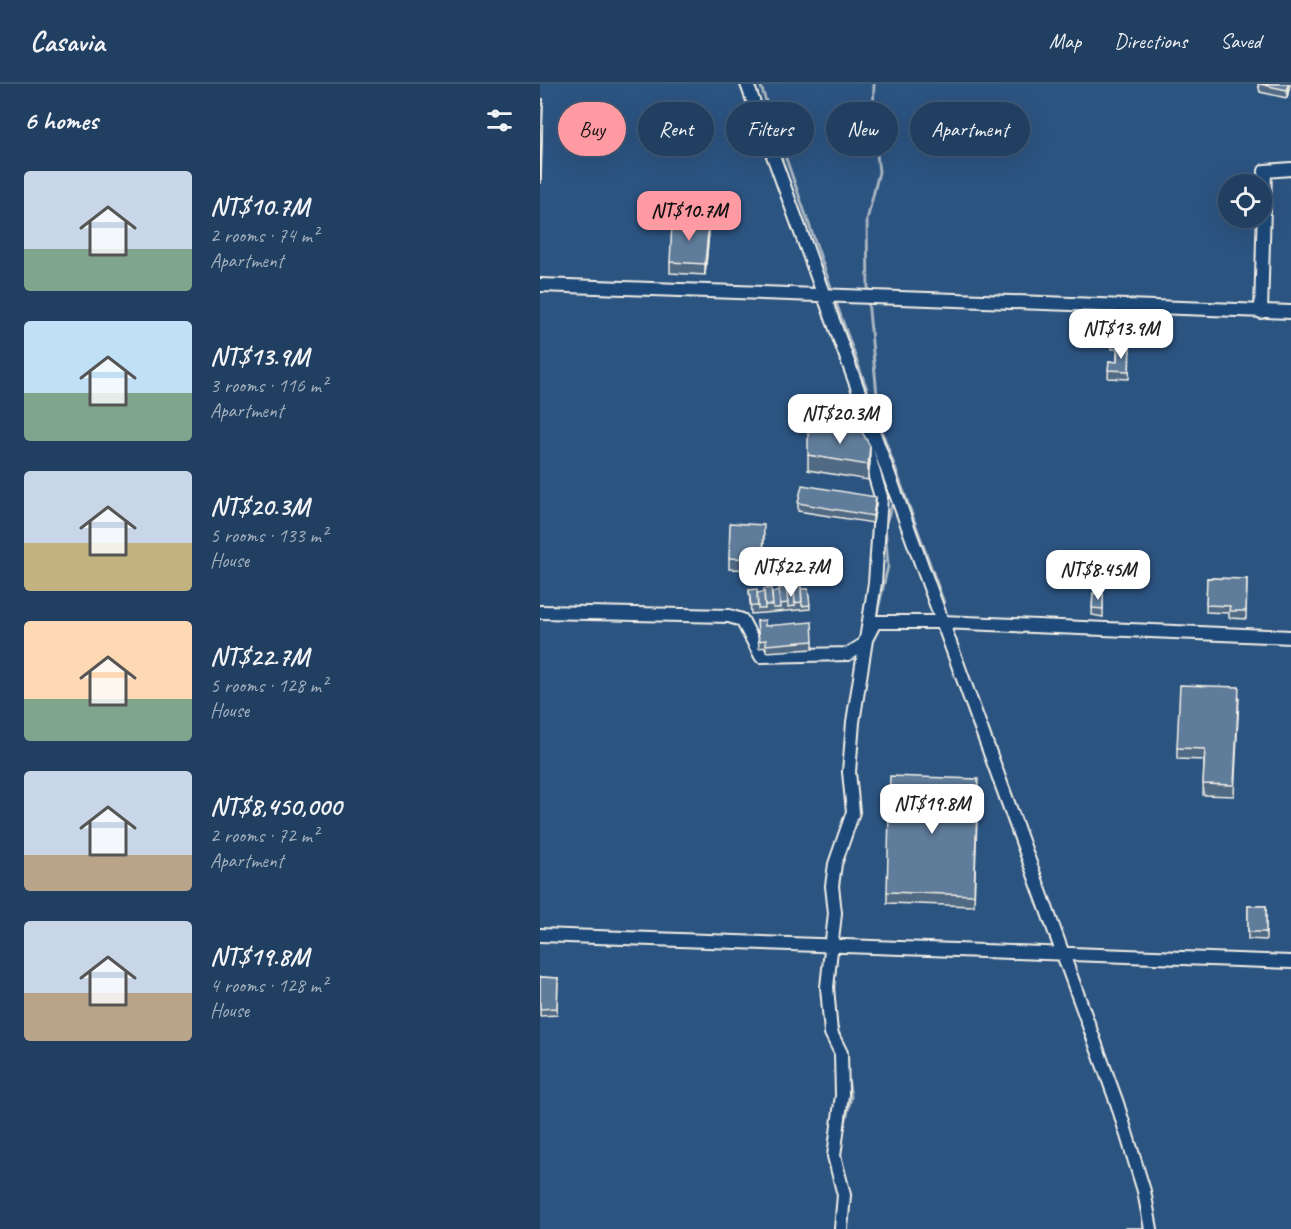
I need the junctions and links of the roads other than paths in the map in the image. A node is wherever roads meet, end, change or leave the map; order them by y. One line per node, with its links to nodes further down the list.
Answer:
1 (747, 84): 4 (street)
2 (1291, 169): 5 (street)
3 (540, 285): 4 (street)
4 (824, 294): 5 (street); 7 (street)
5 (1261, 312): 6 (street)
6 (1291, 312)
7 (872, 428): 9 (street); 11 (street)
8 (540, 612): 11 (street)
9 (942, 622): 10 (street); 11 (street); 14 (street)
10 (1291, 637)
11 (863, 645): 13 (street)
12 (540, 935): 13 (street)
13 (832, 945): 14 (street); 16 (street)
14 (1063, 956): 15 (street); 17 (street)
15 (1291, 962)
16 (841, 1229)
17 (1151, 1229)

